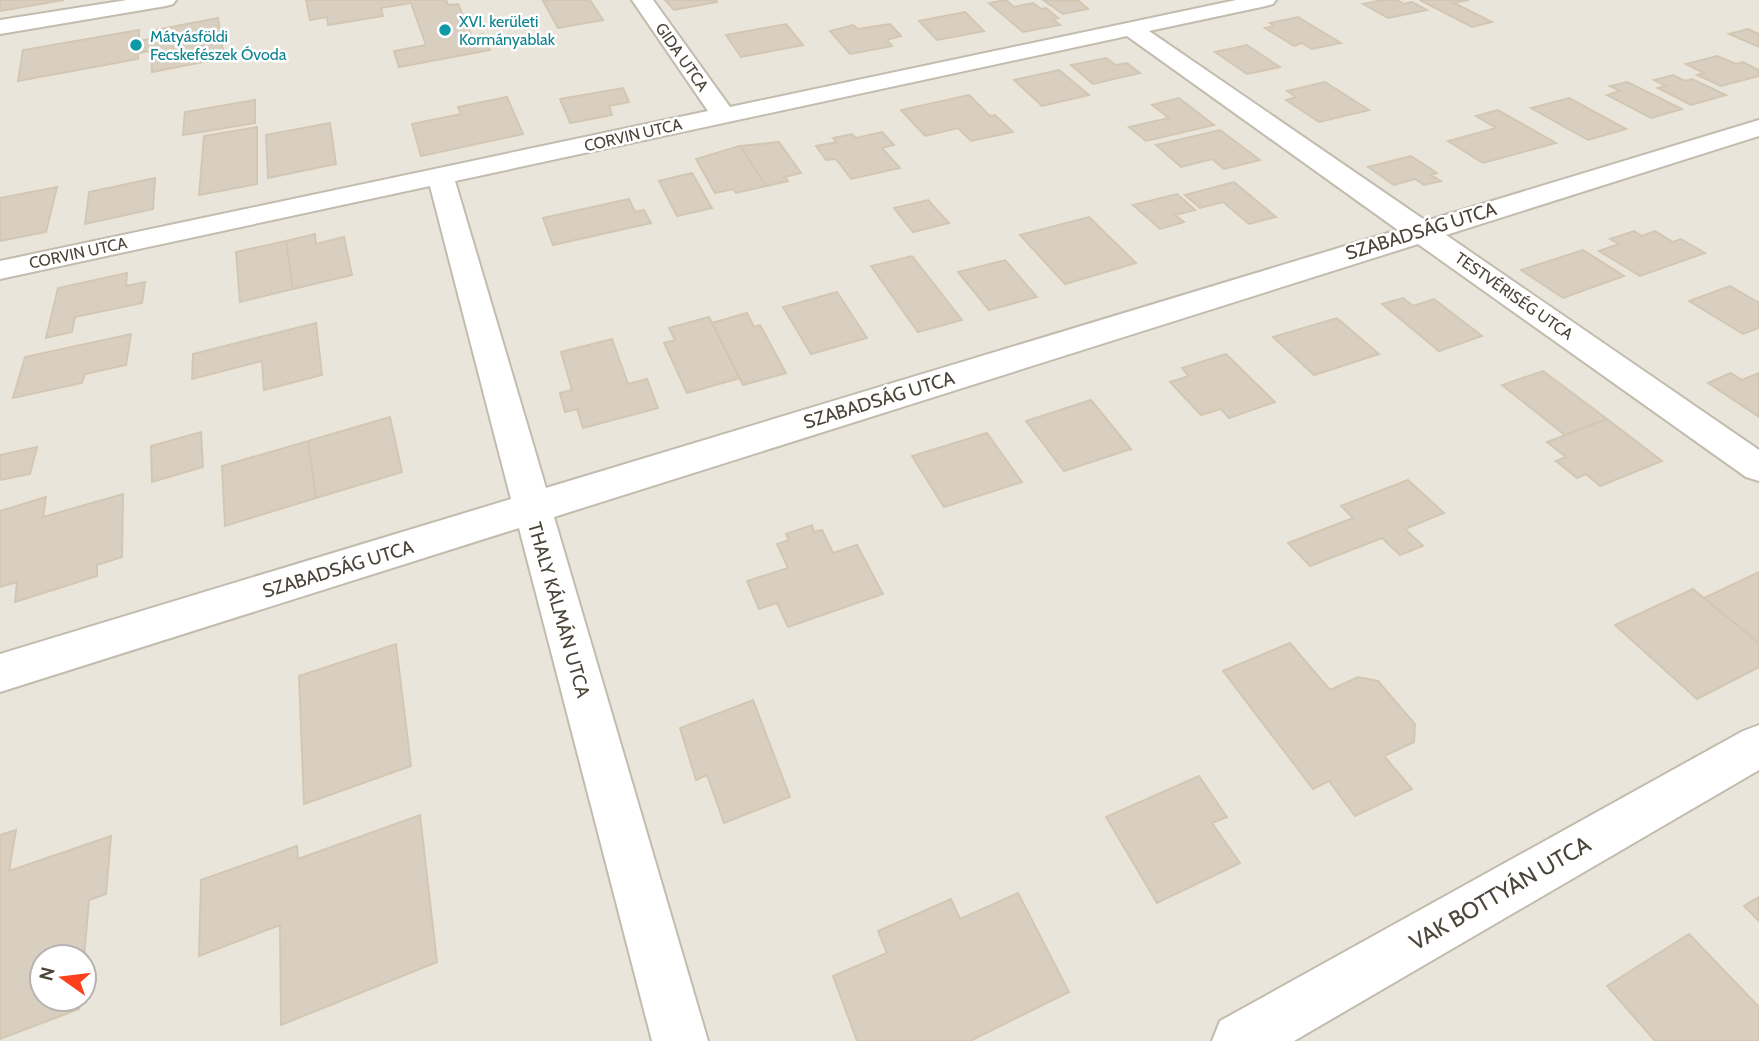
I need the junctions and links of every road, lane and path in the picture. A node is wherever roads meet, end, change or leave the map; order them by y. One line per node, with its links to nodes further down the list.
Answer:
1 (166, 0): 4 (street)
2 (642, 0): 6 (street, GIDA UTCA)
3 (1266, 0): 5 (street, CORVIN UTCA)
4 (0, 27)
5 (1131, 29): 6 (street, CORVIN UTCA); 9 (street, TESTVÉRISÉG UTCA)
6 (723, 115): 8 (street, CORVIN UTCA)
7 (1759, 128): 9 (street, SZABADSÁG UTCA)
8 (441, 178): 10 (street, CORVIN UTCA); 12 (street, THALY KÁLMÁN UTCA)
9 (1421, 231): 11 (street, TESTVÉRISÉG UTCA); 12 (street, SZABADSÁG UTCA)
10 (0, 270)
11 (1759, 468)
12 (531, 509): 13 (street, SZABADSÁG UTCA); 15 (street, THALY KÁLMÁN UTCA)
13 (0, 673)
14 (1759, 746): 16 (street, VAK BOTTYÁN UTCA)
15 (680, 1041)
16 (1240, 1041)

